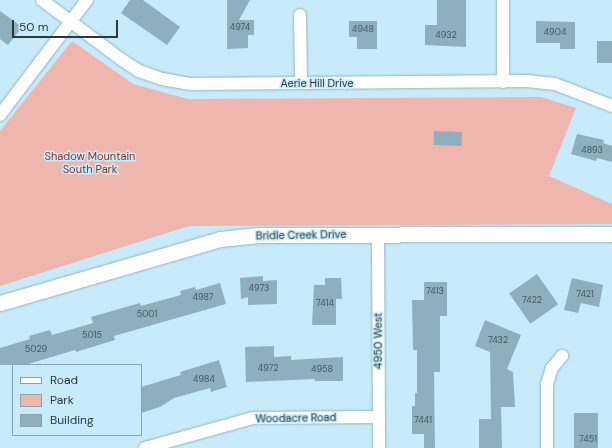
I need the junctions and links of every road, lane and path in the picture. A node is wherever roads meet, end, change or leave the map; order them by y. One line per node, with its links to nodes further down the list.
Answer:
1 (42, 0): 5 (street, Aerie Hill Drive)
2 (87, 0): 5 (street)
3 (502, 0): 7 (street)
4 (300, 15): 6 (street)
5 (71, 22): 6 (street, Aerie Hill Drive); 9 (street)
6 (301, 82): 7 (street, Aerie Hill Drive)
7 (503, 82): 8 (street, Aerie Hill Drive)
8 (612, 106)
9 (0, 115)
10 (612, 234): 11 (street, Bridle Creek Drive)
11 (378, 235): 12 (street, Bridle Creek Drive); 14 (street, 4950 West)
12 (0, 303)
13 (562, 356): 17 (street)
14 (379, 417): 15 (street, Woodacre Road); 16 (street, 4950 West)
15 (146, 448)
16 (379, 448)
17 (547, 448)

